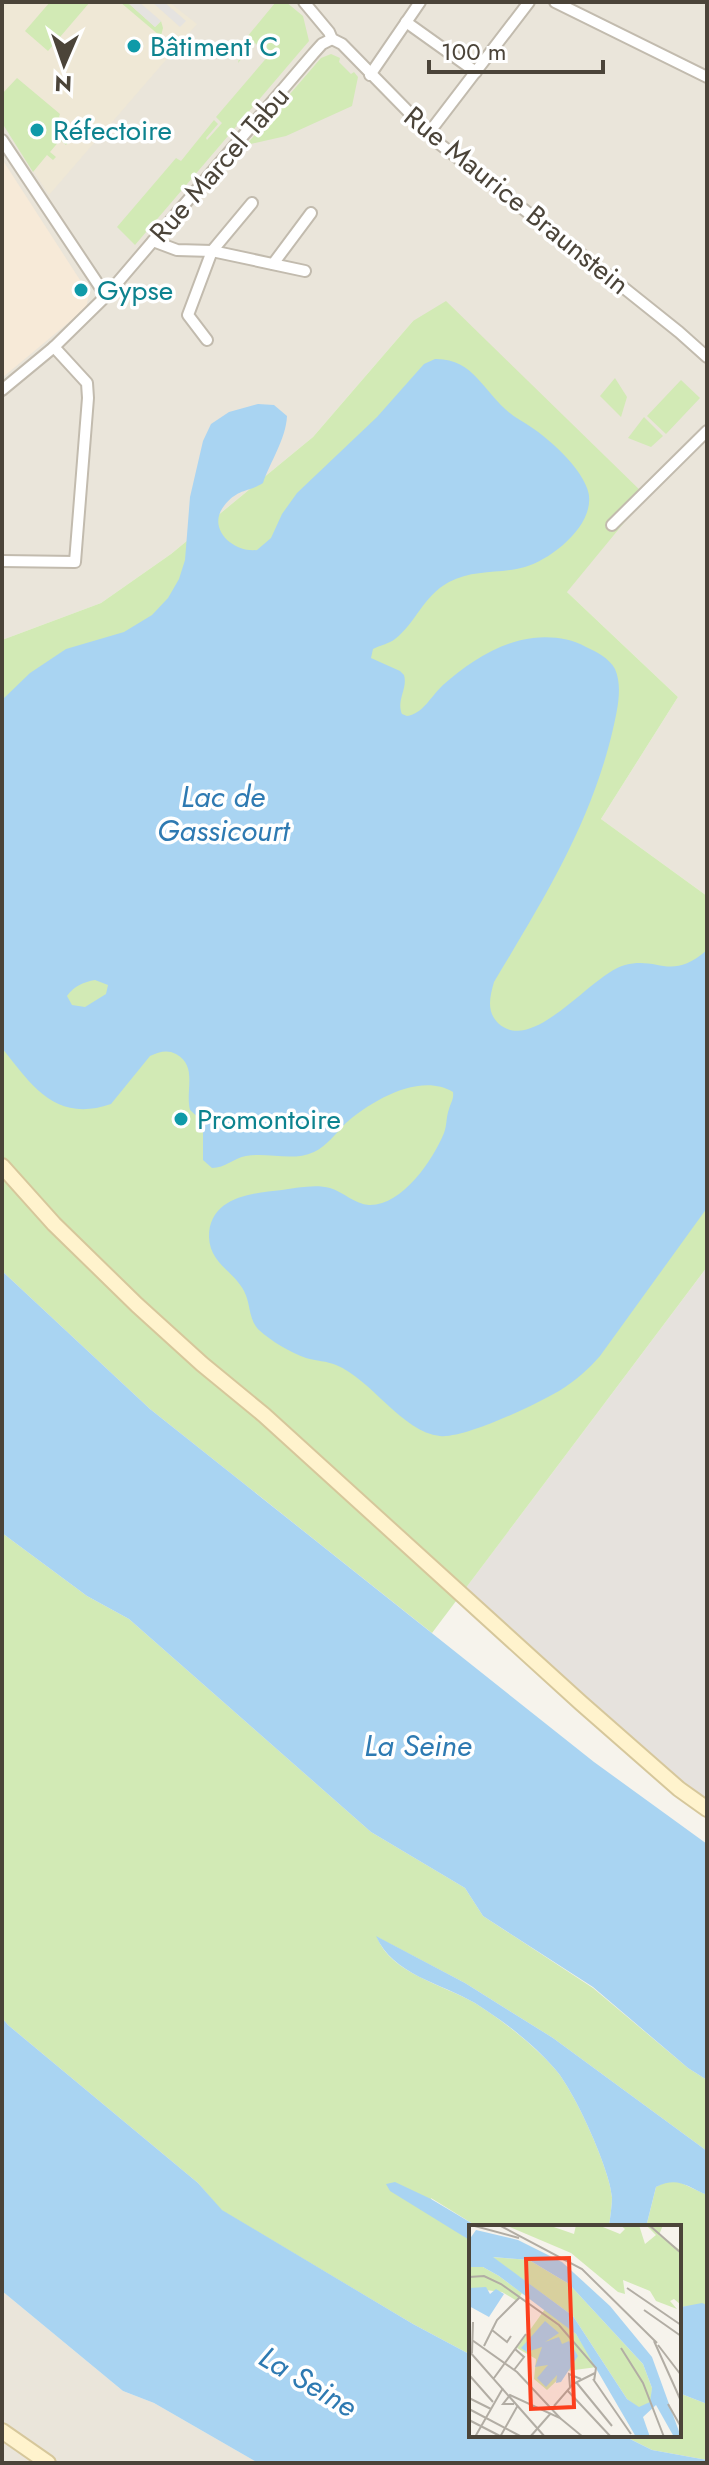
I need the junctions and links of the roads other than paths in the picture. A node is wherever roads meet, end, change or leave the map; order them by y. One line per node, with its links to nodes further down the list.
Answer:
1 (304, 2): 6 (street, Rue Maurice Braunstein)
2 (420, 2): 5 (street)
3 (529, 2): 7 (street)
4 (555, 2): 9 (street)
5 (406, 22): 7 (street); 8 (street)
6 (332, 39): 8 (street, Rue Maurice Braunstein); 14 (street, Rue Marcel Tabu)
7 (476, 72): 10 (street)
8 (370, 75): 10 (street, Rue Maurice Braunstein)
9 (707, 77)
10 (428, 134): 21 (street, Rue Maurice Braunstein)
11 (2, 140): 18 (street)
12 (252, 203): 15 (street)
13 (311, 213): 16 (street)
14 (153, 241): 15 (street); 18 (street, Rue Marcel Tabu)
15 (212, 251): 16 (street); 19 (street)
16 (273, 264): 17 (street)
17 (305, 271)
18 (106, 296): 20 (street, Rue Marcel Tabu)
19 (207, 340)
20 (54, 347): 22 (street, Rue Marcel Tabu); 25 (street)
21 (707, 357)
22 (2, 390)
23 (707, 431): 24 (street)
24 (612, 525)
25 (2, 561)
26 (2, 1166): 27 (main road)
27 (707, 1809)
28 (2, 2431): 29 (main road)
29 (48, 2463)

